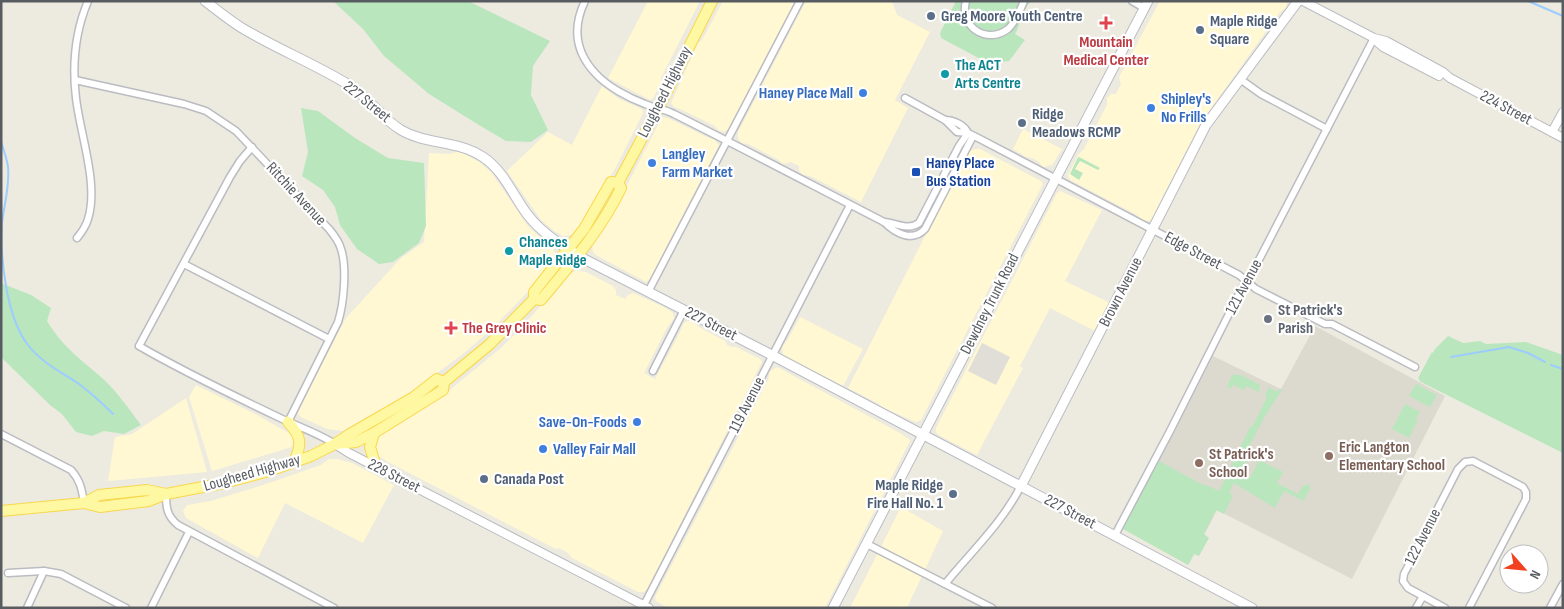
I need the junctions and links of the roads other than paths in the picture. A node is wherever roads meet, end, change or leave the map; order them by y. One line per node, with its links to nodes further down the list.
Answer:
1 (88, 1): 14 (street)
2 (205, 1): 29 (main road, 227 Street)
3 (586, 1): 16 (street)
4 (712, 1): 16 (main road, Lougheed Highway)
5 (800, 1): 22 (street)
6 (966, 1): 7 (street)
7 (1024, 1)
8 (1132, 1): 11 (street)
9 (1298, 1): 13 (main road, Brown Avenue)
10 (1303, 1): 12 (street, 224 Street)
11 (1146, 5): 24 (main road, Dewdney Trunk Road)
12 (1374, 38): 18 (street, 121 Avenue); 19 (street, 224 Street)
13 (1240, 79): 18 (street); 27 (main road, Brown Avenue)
14 (75, 80): 23 (street, Ritchie Avenue); 28 (street)
15 (905, 98): 20 (street, Edge Street)
16 (657, 108): 22 (street); 29 (main road, Lougheed Highway)
17 (1563, 112): 19 (street)
18 (1327, 129): 31 (street, 121 Avenue)
19 (1552, 132): 21 (street, 224 Street)
20 (970, 135): 24 (street, Edge Street); 26 (street); 26 (street)
21 (1563, 138)
22 (727, 141): 25 (street); 32 (street)
23 (252, 147): 30 (street); 34 (street, Ritchie Avenue)
24 (1055, 179): 27 (street, Edge Street); 42 (main road, Dewdney Trunk Road)
25 (850, 205): 26 (street); 35 (street, 119 Avenue)
26 (884, 222)
27 (1153, 230): 31 (street, Edge Street); 46 (main road, Brown Avenue)
28 (77, 238)
29 (573, 252): 32 (main road, 227 Street); 38 (main road, Lougheed Highway)
30 (184, 264): 34 (street); 39 (street, 228 Street)
31 (1248, 281): 36 (street, Edge Street); 51 (street, 121 Avenue)
32 (648, 292): 33 (main road, 227 Street)
33 (684, 310): 35 (main road, 227 Street); 37 (street)
34 (329, 339): 39 (street, Ritchie Avenue)
35 (772, 356): 42 (main road, 227 Street); 58 (street, 119 Avenue)
36 (1415, 368)
37 (653, 371)
38 (444, 382): 40 (main road, Lougheed Highway); 43 (main road, Lougheed Highway)
39 (288, 422): 43 (street, 228 Street); 44 (main road)
40 (374, 433): 43 (main road, Lougheed Highway); 45 (main road)
41 (1, 434): 48 (street)
42 (923, 435): 46 (main road, 227 Street); 52 (main road, Dewdney Trunk Road)
43 (335, 444): 44 (main road, Lougheed Highway); 45 (street, 228 Street)
44 (294, 462): 47 (main road, Lougheed Highway)
45 (376, 467): 58 (street, 228 Street)
46 (1021, 486): 51 (main road, 227 Street); 55 (street, Brown Avenue)
47 (166, 494): 48 (main road, Lougheed Highway); 50 (street)
48 (84, 503): 49 (main road, Lougheed Highway)
49 (1, 511)
50 (189, 532): 61 (street); 62 (street)
51 (1115, 535): 65 (main road, 227 Street)
52 (866, 544): 55 (street); 63 (main road, Dewdney Trunk Road)
53 (44, 571): 54 (street); 59 (street); 60 (street)
54 (8, 573)
55 (945, 584): 64 (street)
56 (1563, 584): 69 (street)
57 (1423, 596): 66 (street); 67 (street, 122 Avenue); 68 (street, 122 Avenue)
58 (647, 606)
59 (27, 608)
60 (126, 608)
61 (151, 608)
62 (334, 608)
63 (834, 608)
64 (992, 608)
65 (1252, 608)
66 (1416, 608)
67 (1445, 608)
68 (1469, 608)
69 (1550, 608)

